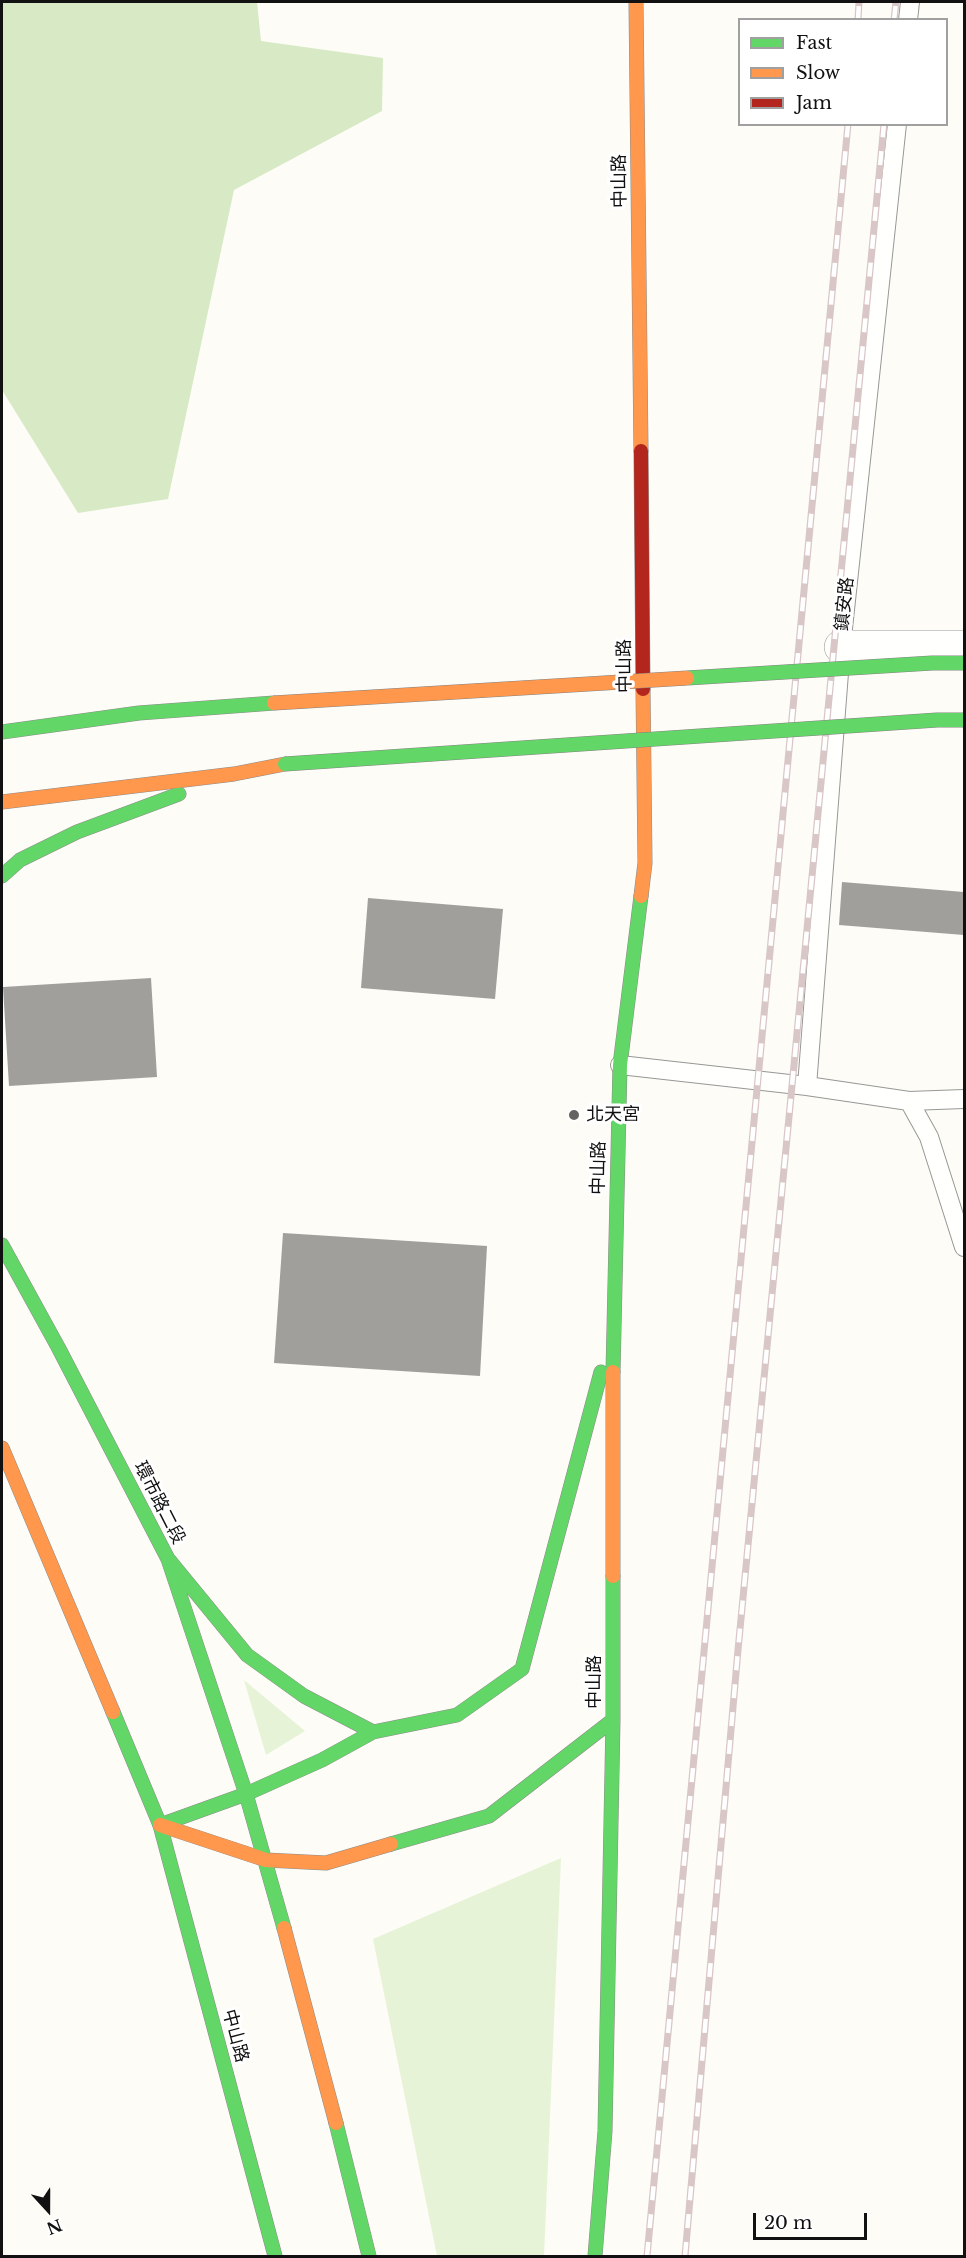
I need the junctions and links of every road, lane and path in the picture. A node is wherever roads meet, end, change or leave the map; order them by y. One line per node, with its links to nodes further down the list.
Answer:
1 (636, 2): 15 (main road, 中山路)
2 (910, 2): 3 (lane)
3 (908, 18)
4 (897, 126): 5 (lane, 鎮安路)
5 (841, 647): 6 (street); 16 (lane, 鎮安路)
6 (964, 647)
7 (964, 663): 9 (main road, bridge)
8 (36, 713): 9 (main road)
9 (140, 713): 11 (main road)
10 (964, 720): 12 (main road, bridge)
11 (2, 732)
12 (234, 774): 13 (main road); 14 (main road)
13 (2, 802)
14 (2, 876)
15 (620, 1065): 16 (lane); 21 (main road, 中山路)
16 (807, 1086): 18 (lane)
17 (964, 1099): 18 (lane)
18 (909, 1101): 20 (lane)
19 (2, 1245): 23 (main road, 環市路二段)
20 (964, 1247)
21 (613, 1329): 24 (main road, 中山路); 25 (main road, 中山路)
22 (2, 1448): 27 (main road)
23 (168, 1559): 25 (main road); 26 (main road, 環市路二段)
24 (614, 1720): 28 (main road, 中山路); 31 (main road)
25 (373, 1732): 26 (main road, 中山路)
26 (246, 1794): 27 (main road, 中山路); 28 (main road)
27 (160, 1825): 28 (main road, 中山路); 29 (main road, 中山路)
28 (266, 1860): 30 (main road)
29 (274, 2256)
30 (369, 2256)
31 (595, 2256)

